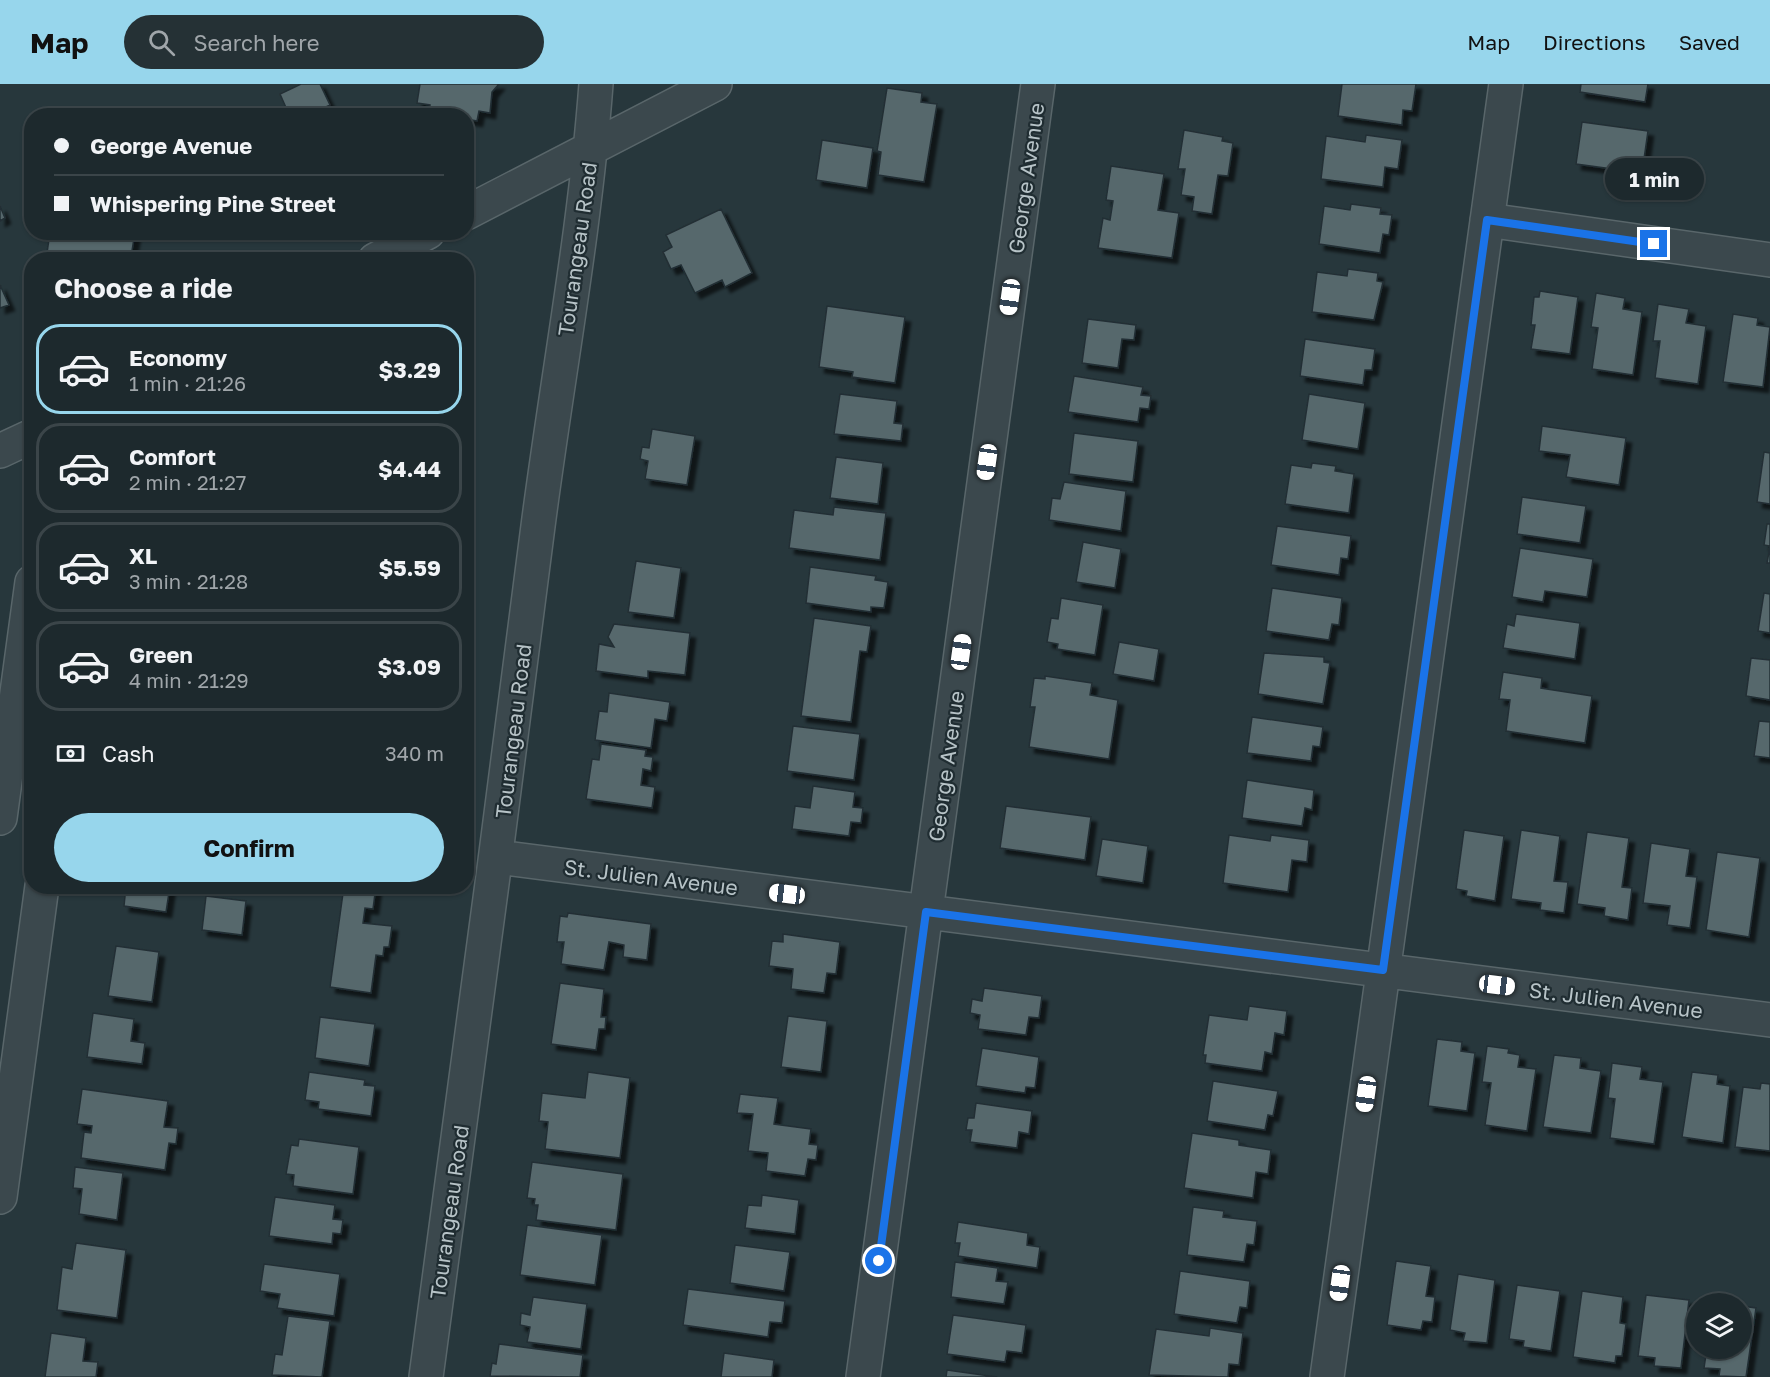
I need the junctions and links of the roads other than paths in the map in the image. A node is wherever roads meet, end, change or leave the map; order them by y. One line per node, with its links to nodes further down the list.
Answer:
1 (596, 84): 5 (street, Tourangeau Road)
2 (715, 84): 5 (street)
3 (1038, 84): 17 (street, George Avenue)
4 (1506, 84): 7 (street)
5 (591, 149): 6 (street); 15 (street, Tourangeau Road)
6 (474, 209)
7 (1487, 220): 10 (street); 18 (street)
8 (413, 240): 9 (street)
9 (390, 252)
10 (1770, 260)
11 (24, 440): 12 (street)
12 (0, 451)
13 (24, 641): 14 (street)
14 (0, 818)
15 (497, 857): 17 (street, St. Julien Avenue); 21 (street, Tourangeau Road)
16 (41, 894): 20 (street)
17 (926, 912): 18 (street, St. Julien Avenue); 22 (street, George Avenue)
18 (1383, 970): 19 (street, St. Julien Avenue); 23 (street)
19 (1770, 1020)
20 (0, 1197)
21 (426, 1377)
22 (863, 1377)
23 (1327, 1377)

